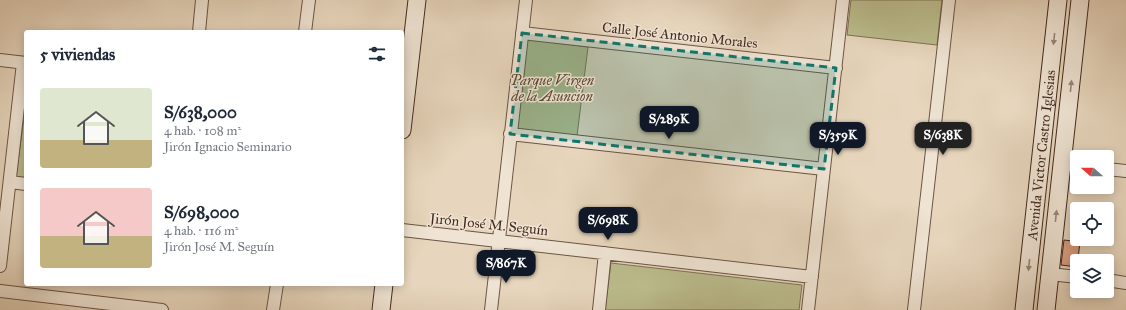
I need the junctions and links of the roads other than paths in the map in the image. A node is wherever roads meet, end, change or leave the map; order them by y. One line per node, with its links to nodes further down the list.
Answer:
1 (202, 0): 9 (street)
2 (309, 0): 10 (street)
3 (417, 0): 16 (street)
4 (526, 0): 11 (street)
5 (843, 0): 14 (street)
6 (949, 0): 43 (street)
7 (1058, 0): 44 (street, Avenida Victor Castro Iglesias, one-way to 44)
8 (1080, 0): 18 (street, Avenida Victor Castro Iglesias, one-way to 8)
9 (199, 30)
10 (305, 30)
11 (522, 33): 14 (street, Calle José Antonio Morales); 17 (street)
12 (0, 60): 13 (street)
13 (24, 63)
14 (836, 68): 20 (street)
15 (24, 71): 23 (street)
16 (404, 113)
17 (510, 134): 20 (street); 26 (street)
18 (1071, 150)
19 (1070, 165): 29 (street, Avenida Victor Castro Iglesias, one-way to 19)
20 (824, 169): 31 (street)
21 (1114, 170): 22 (street)
22 (1126, 171)
23 (10, 182): 24 (street); 28 (street)
24 (24, 184)
25 (404, 230): 26 (street, Jirón José M. Seguín)
26 (498, 240): 27 (street, Jirón José M. Seguín); 40 (street)
27 (605, 253): 31 (street, Jirón José M. Seguín); 41 (street)
28 (0, 266)
29 (1050, 274): 30 (street); 45 (street, Avenida Victor Castro Iglesias)
30 (1070, 276)
31 (812, 277): 42 (street)
32 (1114, 281): 33 (street)
33 (1126, 283)
34 (277, 286): 38 (street)
35 (384, 286): 39 (street)
36 (0, 291): 37 (street)
37 (162, 310)
38 (273, 310)
39 (381, 310)
40 (490, 310)
41 (599, 310)
42 (808, 310)
43 (914, 310)
44 (1024, 310)
45 (1046, 310)

